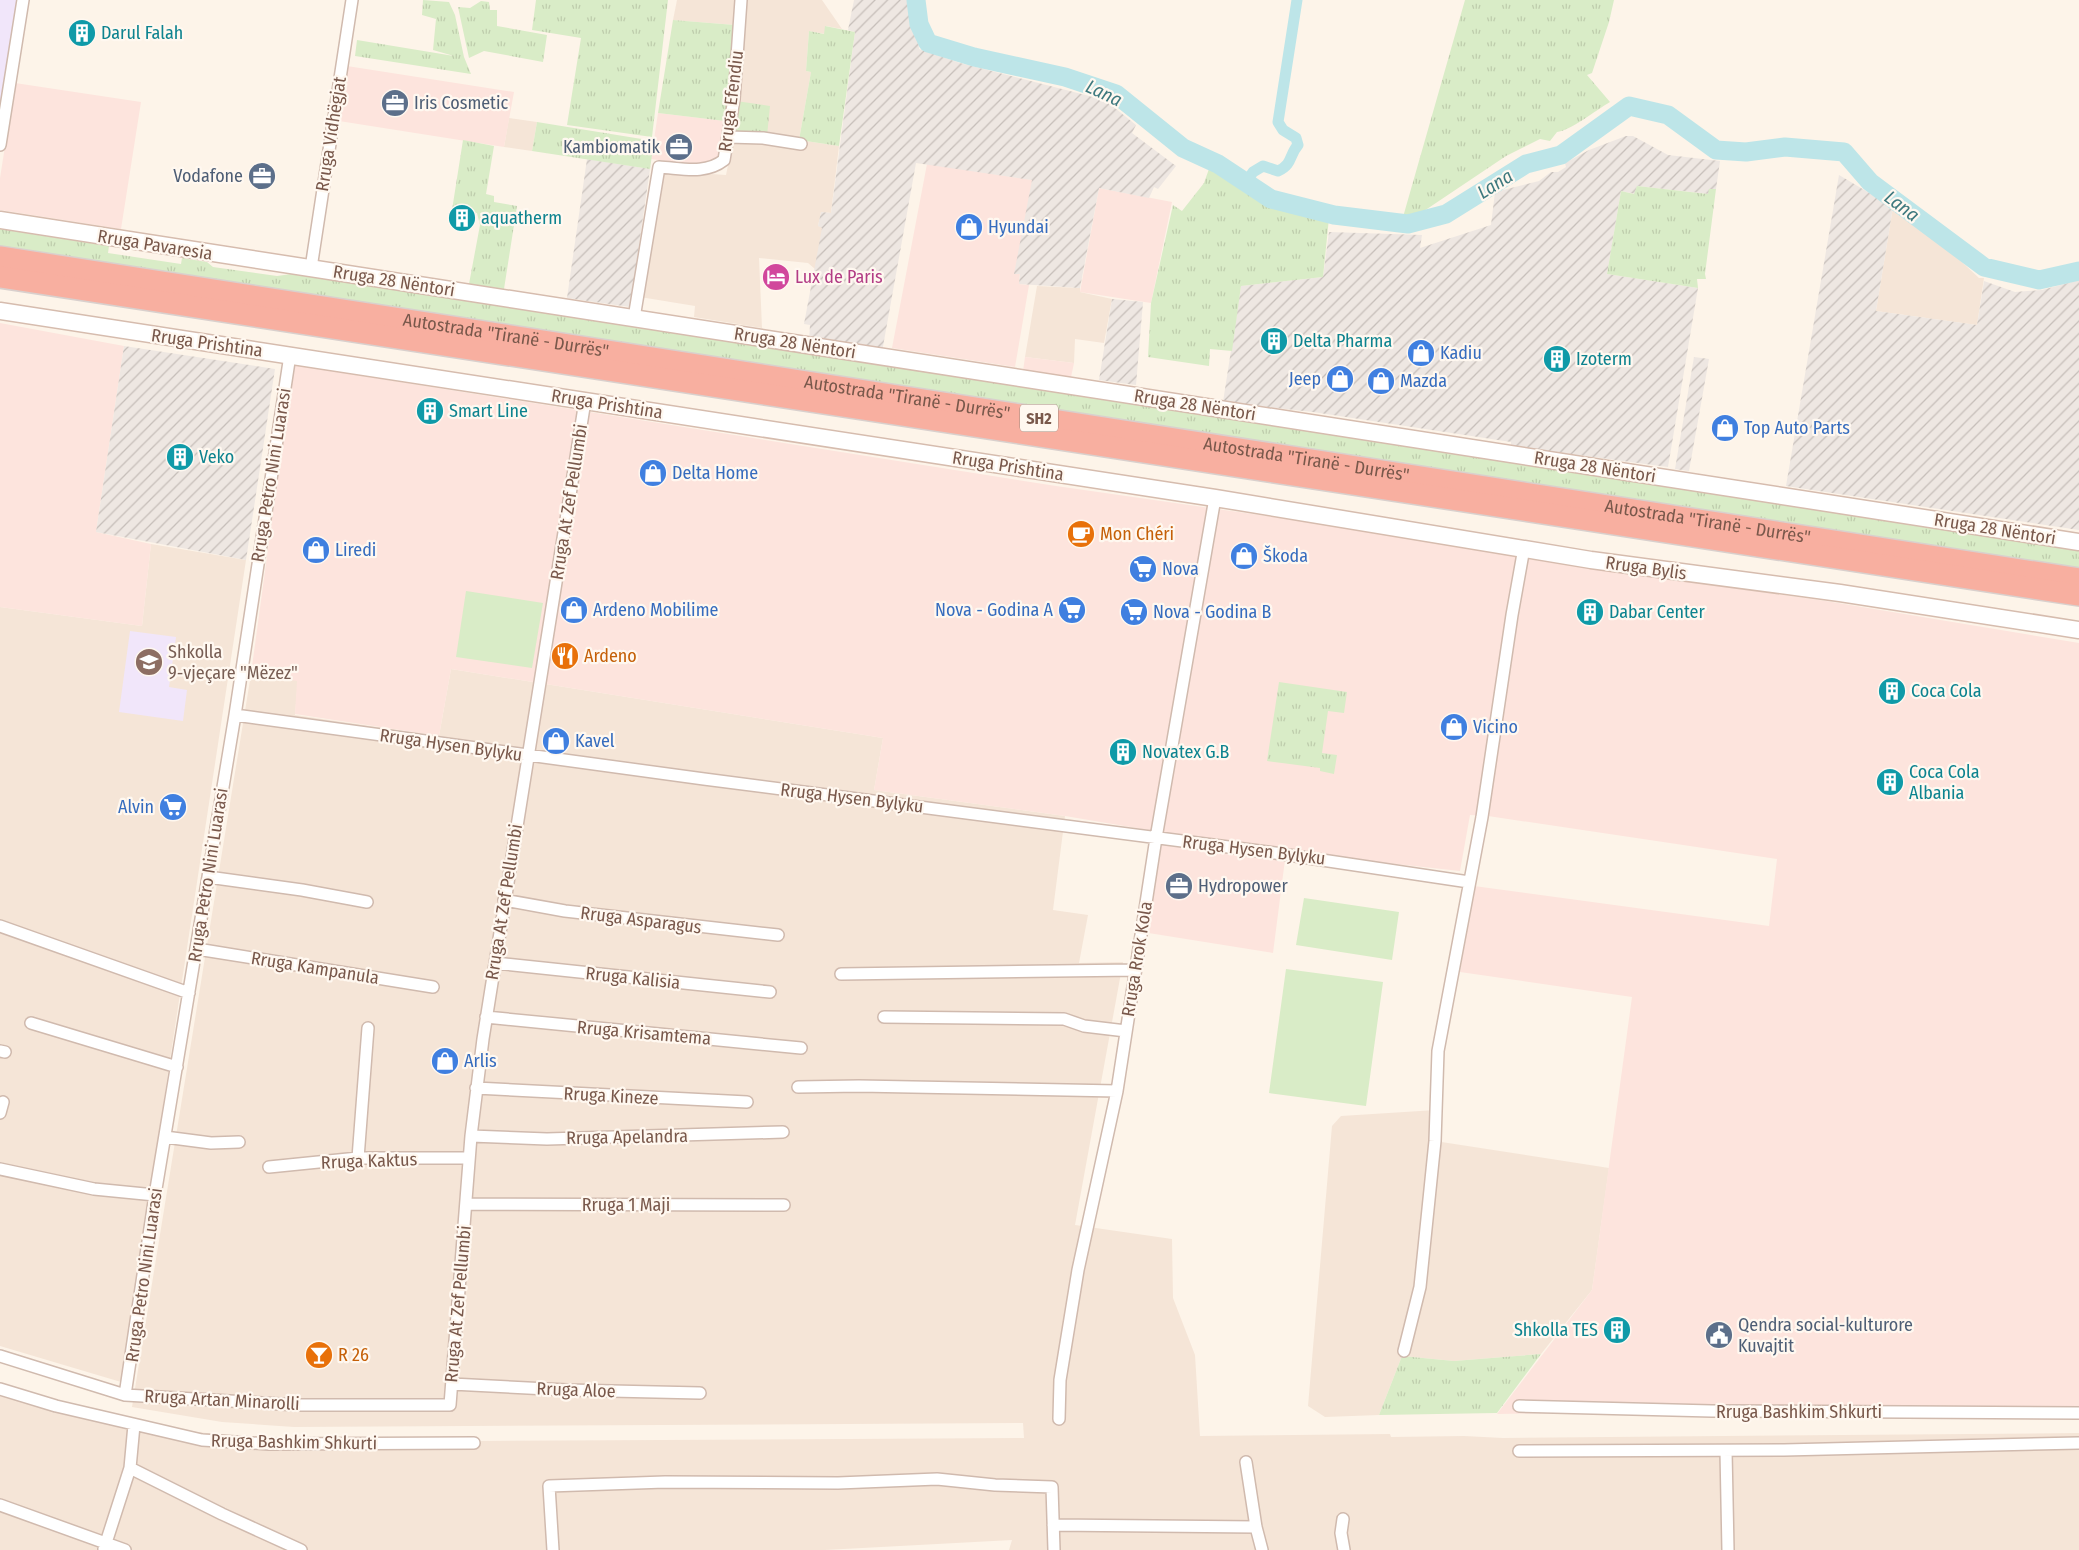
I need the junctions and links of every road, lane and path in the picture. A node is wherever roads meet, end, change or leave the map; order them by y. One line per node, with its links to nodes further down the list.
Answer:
1 (23, 0): 6 (street)
2 (352, 0): 9 (street, Rruga Vidhëgjat)
3 (741, 0): 4 (street, Rruga Efendiu)
4 (728, 137): 5 (street); 12 (street, Rruga Efendiu)
5 (800, 144)
6 (0, 145)
7 (0, 220): 9 (main road, Rruga Pavaresia)
8 (0, 257): 18 (highway, Autostrada "Tiranë - Durrës" / SH2)
9 (310, 268): 12 (main road, Rruga 28 Nëntori)
10 (0, 277): 19 (highway, Autostrada "Tiranë - Durrës" / SH2)
11 (0, 311): 13 (main road, Rruga Prishtina)
12 (634, 318): 16 (main road, Rruga 28 Nëntori)
13 (290, 355): 14 (main road, Rruga Prishtina); 21 (street, Rruga Petro Nini Luarasi)
14 (585, 401): 15 (main road, Rruga Prishtina); 22 (street, Rruga At Zef Pellumbi)
15 (1215, 498): 17 (main road, Rruga Bylis); 23 (street, Rruga Rrok Kola)
16 (2079, 542)
17 (1524, 548): 20 (main road, Rruga Bylis); 25 (street)
18 (2079, 579)
19 (2079, 595)
20 (2079, 630)
21 (235, 715): 22 (street, Rruga Hysen Bylyku); 24 (street, Rruga Petro Nini Luarasi)
22 (527, 756): 23 (street, Rruga Hysen Bylyku); 26 (street, Rruga At Zef Pellumbi)
23 (1156, 838): 25 (street, Rruga Hysen Bylyku); 32 (street, Rruga Rrok Kola)
24 (208, 877): 27 (street); 30 (street, Rruga Petro Nini Luarasi)
25 (1469, 882): 59 (street)
26 (504, 900): 29 (street, Rruga Asparagus); 31 (street, Rruga At Zef Pellumbi)
27 (367, 902)
28 (0, 926): 36 (street)
29 (778, 935)
30 (197, 949): 34 (street, Rruga Kampanula); 36 (street, Rruga Petro Nini Luarasi)
31 (495, 963): 35 (street, Rruga Kalisia); 38 (street, Rruga At Zef Pellumbi)
32 (1135, 970): 33 (street); 41 (street, Rruga Rrok Kola)
33 (841, 974)
34 (433, 987)
35 (770, 992)
36 (189, 993): 43 (street, Rruga Petro Nini Luarasi)
37 (884, 1017): 41 (street)
38 (486, 1018): 42 (street, Rruga Krisamtema); 45 (street, Rruga At Zef Pellumbi)
39 (31, 1023): 43 (street)
40 (368, 1028): 52 (street)
41 (1126, 1031): 46 (street, Rruga Rrok Kola)
42 (801, 1048)
43 (177, 1068): 50 (street, Rruga Petro Nini Luarasi)
44 (798, 1087): 46 (street)
45 (476, 1088): 47 (street, Rruga Kineze); 49 (street, Rruga At Zef Pellumbi)
46 (1117, 1091): 68 (street, Rruga Rrok Kola)
47 (746, 1102)
48 (782, 1132): 49 (street, Rruga Apelandra)
49 (471, 1136): 53 (street, Rruga At Zef Pellumbi)
50 (165, 1137): 51 (street); 56 (street, Rruga Petro Nini Luarasi)
51 (239, 1142)
52 (358, 1158): 53 (street, Rruga Kaktus); 54 (street, Rruga Kaktus)
53 (469, 1158): 57 (street, Rruga At Zef Pellumbi)
54 (269, 1167)
55 (0, 1169): 56 (street)
56 (155, 1195): 64 (street, Rruga Petro Nini Luarasi)
57 (467, 1204): 58 (street, Rruga 1 Maji); 61 (street, Rruga At Zef Pellumbi)
58 (784, 1205)
59 (1404, 1351)
60 (0, 1356): 64 (street, Rruga Artan Minarolli)
61 (452, 1384): 63 (street, Rruga Aloe); 65 (street, Rruga At Zef Pellumbi)
62 (0, 1389): 69 (street, Rruga Bashkim Shkurti)
63 (700, 1393)
64 (126, 1395): 65 (street, Rruga Artan Minarolli)
65 (450, 1406)
66 (1519, 1406): 67 (street, Rruga Bashkim Shkurti)
67 (2079, 1412)
68 (1058, 1419)
69 (134, 1425): 70 (street, Rruga Bashkim Shkurti); 75 (street)
70 (474, 1443)
71 (2079, 1443): 73 (street)
72 (1519, 1450): 73 (street)
73 (1726, 1450): 87 (street)
74 (1246, 1462): 79 (street)
75 (130, 1468): 80 (street); 82 (street)
76 (0, 1505): 80 (street)
77 (1343, 1519): 86 (street)
78 (1053, 1525): 79 (street); 83 (street); 84 (street)
79 (1256, 1527): 85 (street)
80 (105, 1547): 81 (street)
81 (125, 1550)
82 (301, 1550)
83 (552, 1550)
84 (1054, 1550)
85 (1262, 1550)
86 (1344, 1550)
87 (1728, 1550)

